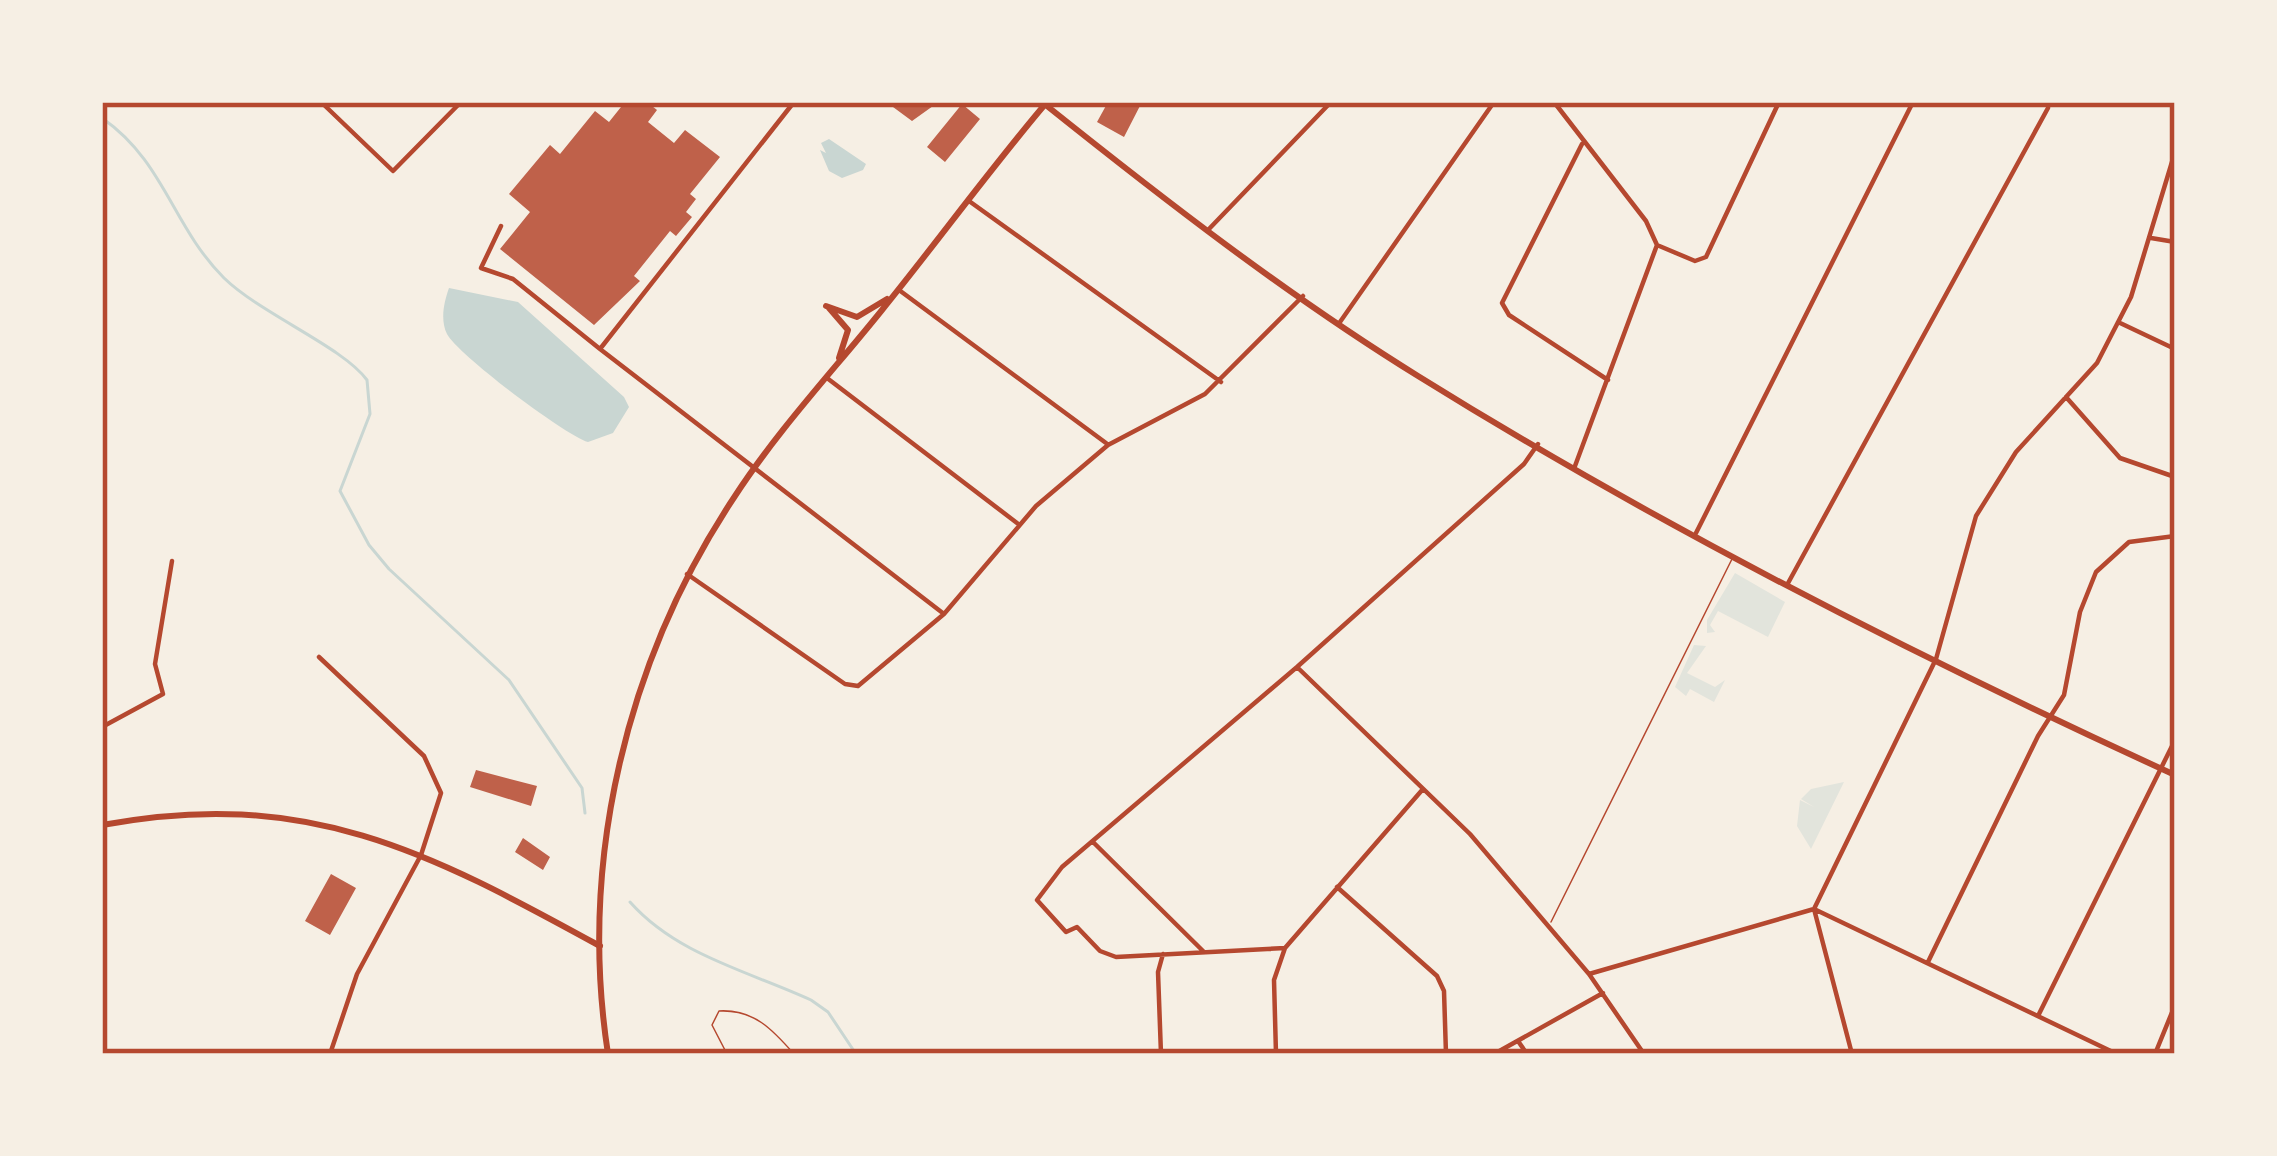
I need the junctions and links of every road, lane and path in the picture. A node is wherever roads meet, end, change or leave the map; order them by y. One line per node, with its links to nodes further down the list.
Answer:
1 (321, 102): 2 (street)
2 (461, 102)
3 (794, 102): 23 (street)
4 (1331, 102): 15 (street)
5 (1494, 102): 21 (street)
6 (1554, 102): 11 (street)
7 (1779, 102): 18 (street)
8 (1913, 102): 35 (street)
9 (1045, 103): 13 (main road); 15 (main road)
10 (2048, 108): 40 (street)
11 (1582, 144): 18 (street); 26 (street)
12 (2175, 152): 16 (street)
13 (969, 201): 19 (main road); 27 (street)
14 (502, 226): 23 (street)
15 (1209, 229): 20 (main road)
16 (2151, 238): 17 (street); 22 (street)
17 (2175, 242)
18 (1657, 245): 26 (street)
19 (898, 291): 25 (main road); 25 (main road); 30 (street)
20 (1304, 296): 21 (main road); 27 (street)
21 (1340, 322): 29 (main road)
22 (2117, 322): 24 (street); 28 (street)
23 (600, 349): 32 (street)
24 (2175, 349)
25 (829, 375): 32 (main road); 34 (street)
26 (1608, 380): 31 (street)
27 (1221, 382): 30 (street)
28 (2066, 398): 33 (street); 43 (street)
29 (1538, 444): 31 (main road); 44 (street)
30 (1108, 445): 34 (street)
31 (1575, 466): 35 (main road)
32 (752, 471): 39 (main road); 41 (street)
33 (2175, 477)
34 (1017, 523): 41 (street)
35 (1696, 533): 37 (main road)
36 (2175, 536): 45 (street)
37 (1734, 555): 40 (main road); 56 (lane)
38 (172, 560): 46 (street)
39 (687, 574): 41 (street); 57 (main road)
40 (1787, 585): 43 (main road)
41 (944, 614)
42 (319, 657): 53 (street)
43 (1936, 659): 45 (main road); 55 (street)
44 (1298, 667): 50 (street); 52 (street)
45 (2050, 716): 48 (main road); 61 (street)
46 (102, 728)
47 (2175, 740): 48 (street)
48 (2160, 768): 49 (main road); 65 (street)
49 (2175, 775)
50 (1423, 789): 54 (street); 56 (street)
51 (102, 825): 53 (main road)
52 (1091, 841): 59 (street); 60 (street)
53 (421, 855): 57 (main road); 67 (street)
54 (1337, 887): 58 (street); 73 (street)
55 (1814, 909): 61 (street); 62 (street); 77 (street)
56 (1549, 926): 62 (street)
57 (600, 946): 68 (main road)
58 (1285, 948): 59 (street); 72 (street)
59 (1204, 952): 60 (street)
60 (1163, 954): 71 (street)
61 (1928, 962): 65 (street)
62 (1588, 974): 63 (street)
63 (1603, 993): 66 (street); 76 (street)
64 (2175, 1005): 79 (street)
65 (2038, 1015): 78 (street)
66 (1518, 1040): 74 (street); 75 (street)
67 (330, 1054)
68 (608, 1054)
69 (727, 1054): 70 (lane)
70 (794, 1054)
71 (1161, 1054)
72 (1276, 1054)
73 (1446, 1054)
74 (1494, 1054)
75 (1526, 1054)
76 (1644, 1054)
77 (1852, 1054)
78 (2117, 1054)
79 (2155, 1054)

